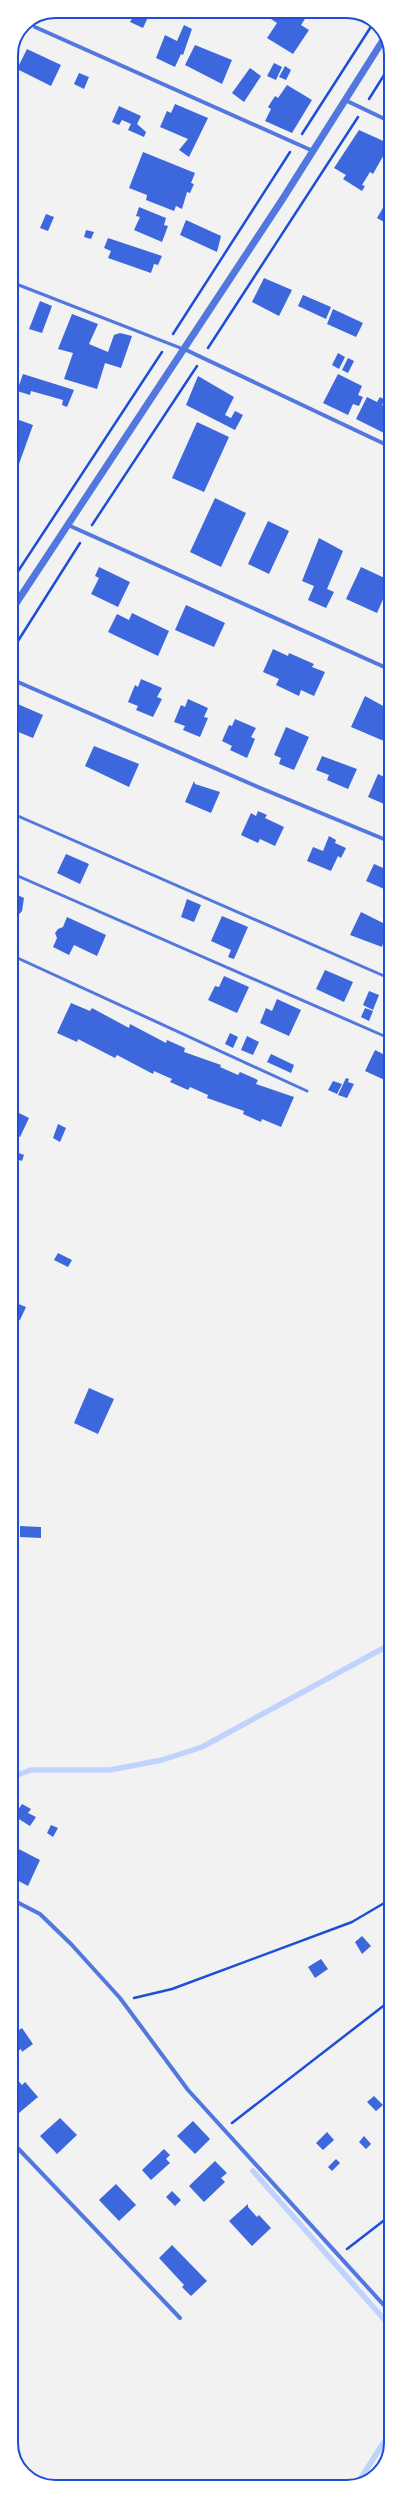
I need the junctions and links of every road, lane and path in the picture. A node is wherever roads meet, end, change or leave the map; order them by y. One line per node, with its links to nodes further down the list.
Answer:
1 (35, 27): 6 (street)
2 (371, 27): 6 (path)
3 (382, 42): 4 (street)
4 (345, 100): 5 (street); 7 (street)
5 (384, 119)
6 (296, 143): 7 (street); 9 (path)
7 (314, 151): 10 (street)
8 (18, 285): 9 (lane)
9 (167, 343): 10 (lane); 13 (path)
10 (184, 349): 11 (street); 12 (street)
11 (384, 444)
12 (68, 525): 14 (street); 15 (street)
13 (18, 571)
14 (18, 600)
15 (384, 667)
16 (18, 682): 18 (street)
17 (18, 816): 21 (lane)
18 (384, 839)
19 (18, 876): 22 (lane)
20 (18, 958): 23 (lane)
21 (384, 976)
22 (384, 1036)
23 (307, 1091)
24 (18, 1903): 26 (street)
25 (384, 1903): 26 (path)
26 (120, 1998): 28 (street)
27 (384, 2005): 28 (path)
28 (224, 2129): 31 (street)
29 (18, 2147): 33 (street)
30 (384, 2220): 31 (path)
31 (338, 2255): 32 (street)
32 (384, 2305)
33 (180, 2318)

